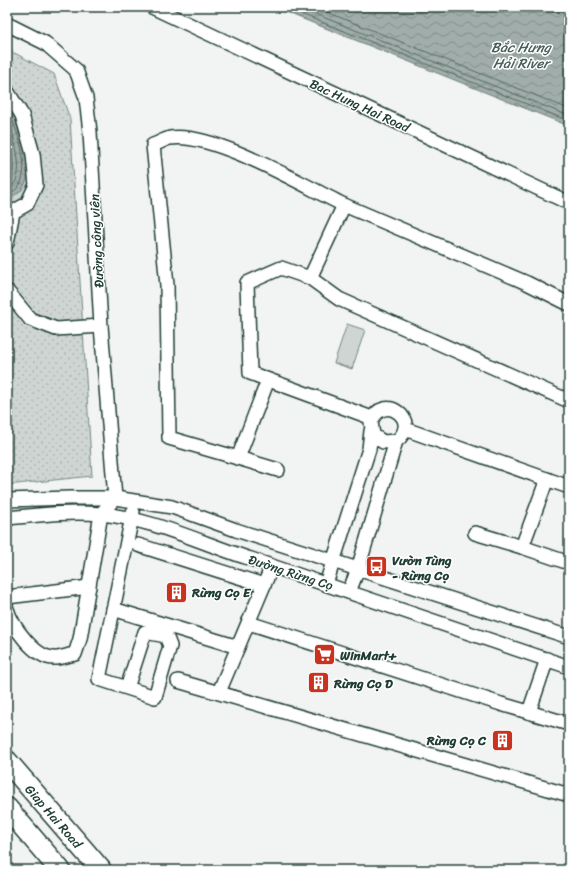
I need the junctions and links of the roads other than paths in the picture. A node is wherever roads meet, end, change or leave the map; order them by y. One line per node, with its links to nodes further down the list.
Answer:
1 (152, 7): 4 (street, Bac Hung Hai Road)
2 (7, 24): 11 (street, Đường công viên)
3 (7, 91): 6 (street)
4 (569, 203)
5 (344, 206): 8 (street); 10 (street); 18 (street)
6 (10, 212): 7 (street)
7 (7, 243)
8 (310, 278): 12 (street); 13 (street)
9 (7, 291): 11 (street)
10 (569, 304)
11 (101, 326): 22 (street, Đường công viên)
12 (268, 380): 14 (street); 18 (street)
13 (569, 401)
14 (372, 418): 15 (street); 16 (street)
15 (405, 429): 17 (street); 20 (street)
16 (371, 431): 17 (street); 31 (street)
17 (396, 441): 34 (street)
18 (238, 458): 19 (street)
19 (278, 470)
20 (548, 479): 21 (street); 30 (street)
21 (569, 487)
22 (114, 498): 23 (street, Đường Rừng Cọ); 24 (street, Đường Rừng Cọ); 25 (street)
23 (7, 500)
24 (135, 501): 27 (street); 31 (street, Đường Rừng Cọ)
25 (101, 514): 26 (street, Đường Rừng Cọ); 27 (street, Đường Rừng Cọ); 37 (street)
26 (7, 518)
27 (132, 519): 33 (street, Đường Rừng Cọ); 41 (street)
28 (475, 533): 30 (street)
29 (138, 545): 36 (street)
30 (522, 548): 32 (street)
31 (333, 561): 34 (street, Đường Rừng Cọ); 35 (street)
32 (569, 563)
33 (272, 566): 35 (street, Đường Rừng Cọ); 36 (street)
34 (358, 569): 38 (street); 43 (street, Đường Rừng Cọ)
35 (326, 584): 38 (street, Đường Rừng Cọ)
36 (264, 585): 42 (street)
37 (89, 587): 39 (street); 40 (street)
38 (349, 592): 45 (street, Đường Rừng Cọ)
39 (7, 598)
40 (7, 609)
41 (113, 609): 44 (street); 48 (street)
42 (249, 623): 44 (street); 50 (street)
43 (569, 637)
44 (238, 648): 49 (street)
45 (547, 659): 46 (street, Đường Rừng Cọ); 50 (street)
46 (569, 667)
47 (178, 681): 49 (street)
48 (127, 688): 48 (street)
49 (219, 692): 53 (street)
50 (529, 712): 51 (street)
51 (569, 724)
52 (7, 761): 56 (highway, Giap Hai Road)
53 (569, 795)
54 (7, 808): 55 (highway)
55 (60, 870)
56 (101, 870)

